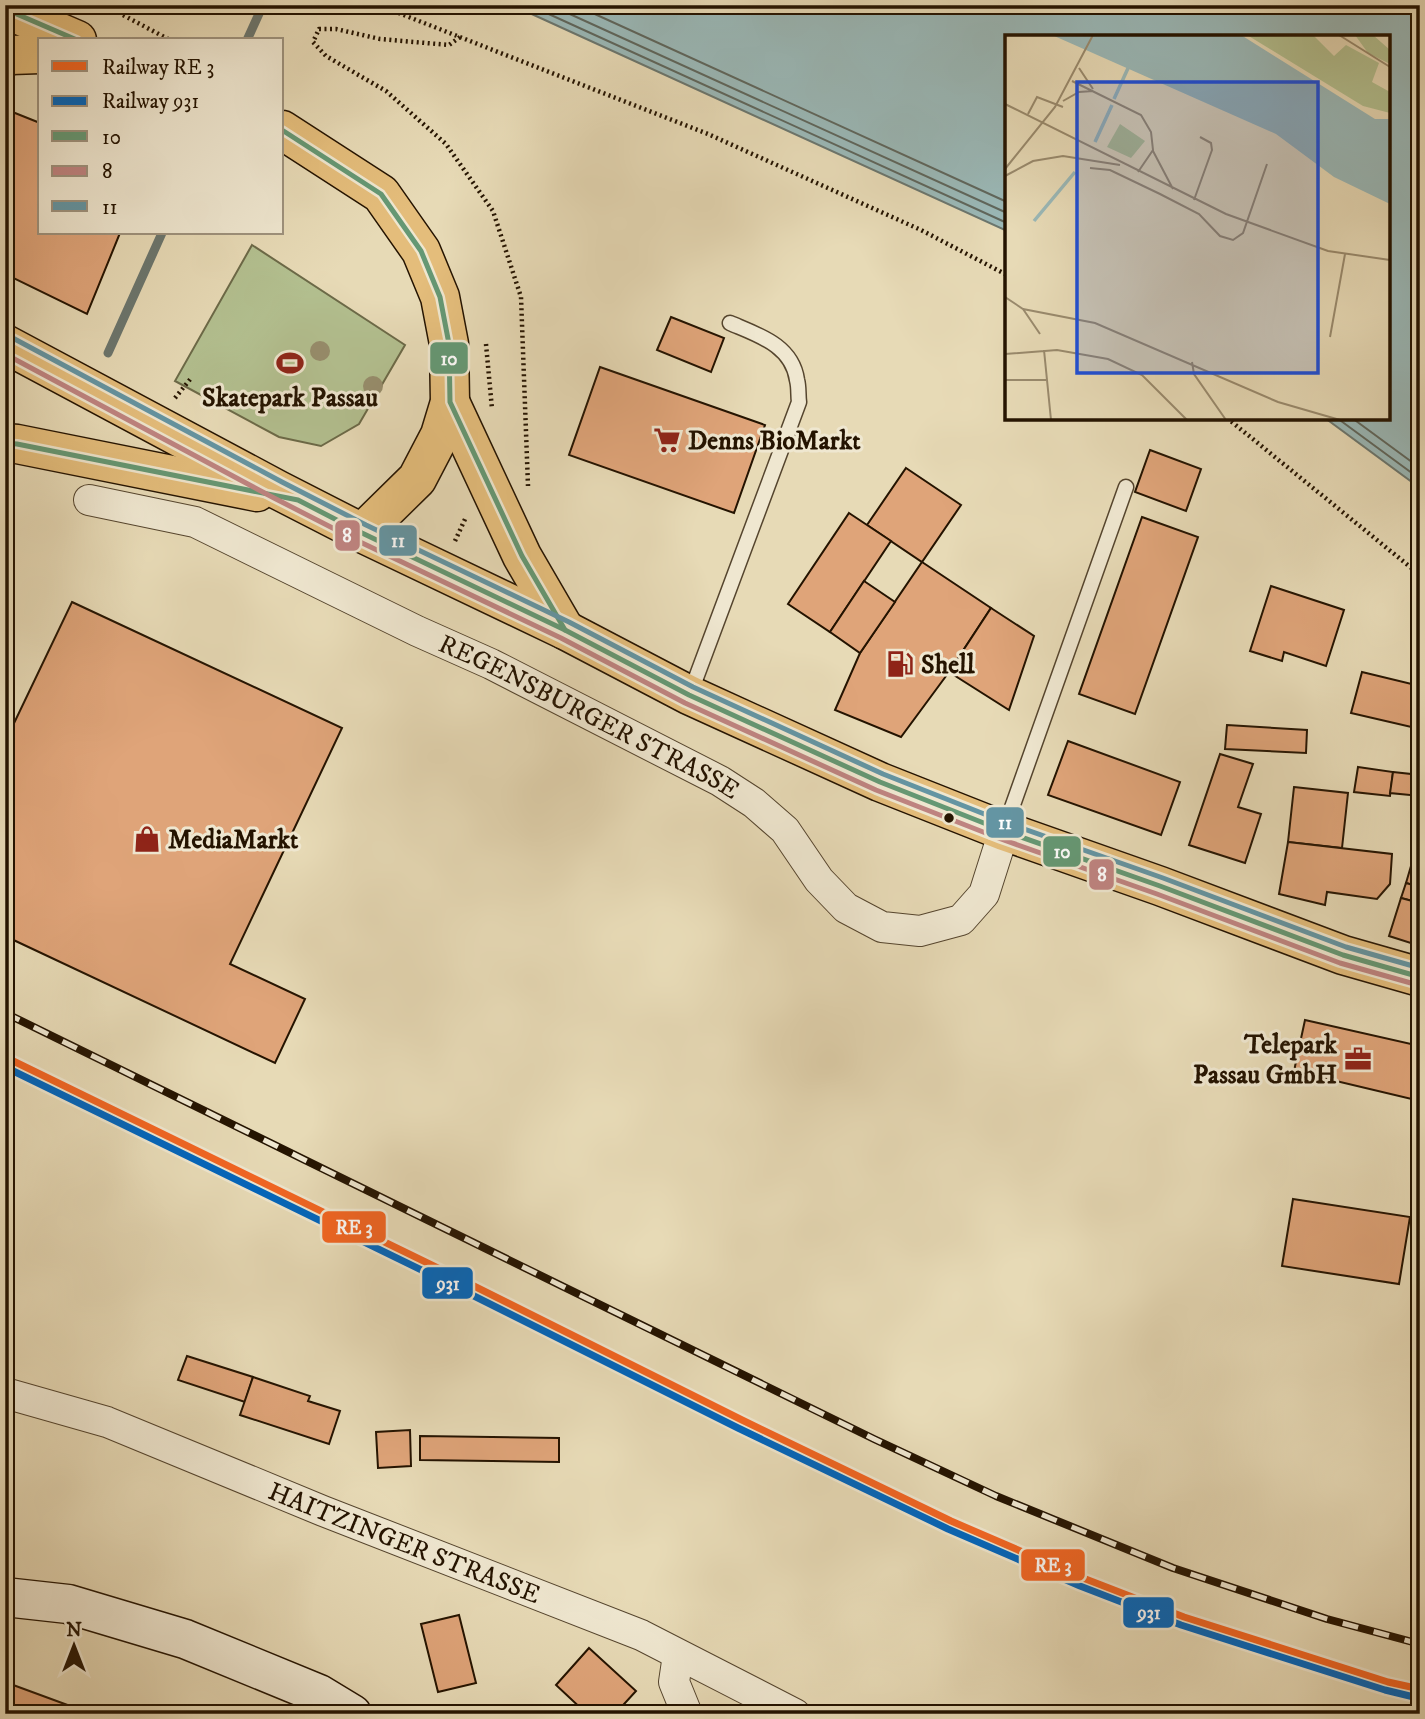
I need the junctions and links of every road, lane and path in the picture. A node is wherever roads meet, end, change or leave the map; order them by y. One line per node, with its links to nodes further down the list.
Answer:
1 (65, 5): 7 (main road)
2 (110, 5): 8 (path)
3 (378, 5): 5 (path)
4 (5, 9): 6 (main road)
5 (460, 37): 12 (path); 19 (path)
6 (72, 38)
7 (92, 38)
8 (166, 38)
9 (38, 54): 10 (main road)
10 (5, 58)
11 (284, 131): 15 (main road)
12 (1005, 274)
13 (730, 323): 25 (lane)
14 (5, 344): 20 (main road)
15 (450, 402): 22 (main road); 24 (main road)
16 (1229, 420): 23 (path)
17 (5, 443): 20 (main road)
18 (1126, 486): 26 (lane)
19 (519, 490)
20 (298, 500): 22 (main road)
21 (82, 504): 26 (street, REGENSBURGER STRASSE)
22 (362, 533): 24 (main road)
23 (1420, 575)
24 (565, 630): 25 (main road)
25 (689, 695): 26 (main road)
26 (1004, 831): 27 (main road)
27 (1420, 977)
28 (5, 1393): 30 (street, HAITZINGER STRASSE)
29 (5, 1597): 31 (street)
30 (678, 1655): 32 (street); 33 (street, HAITZINGER STRASSE)
31 (352, 1714)
32 (687, 1714)
33 (795, 1714)

